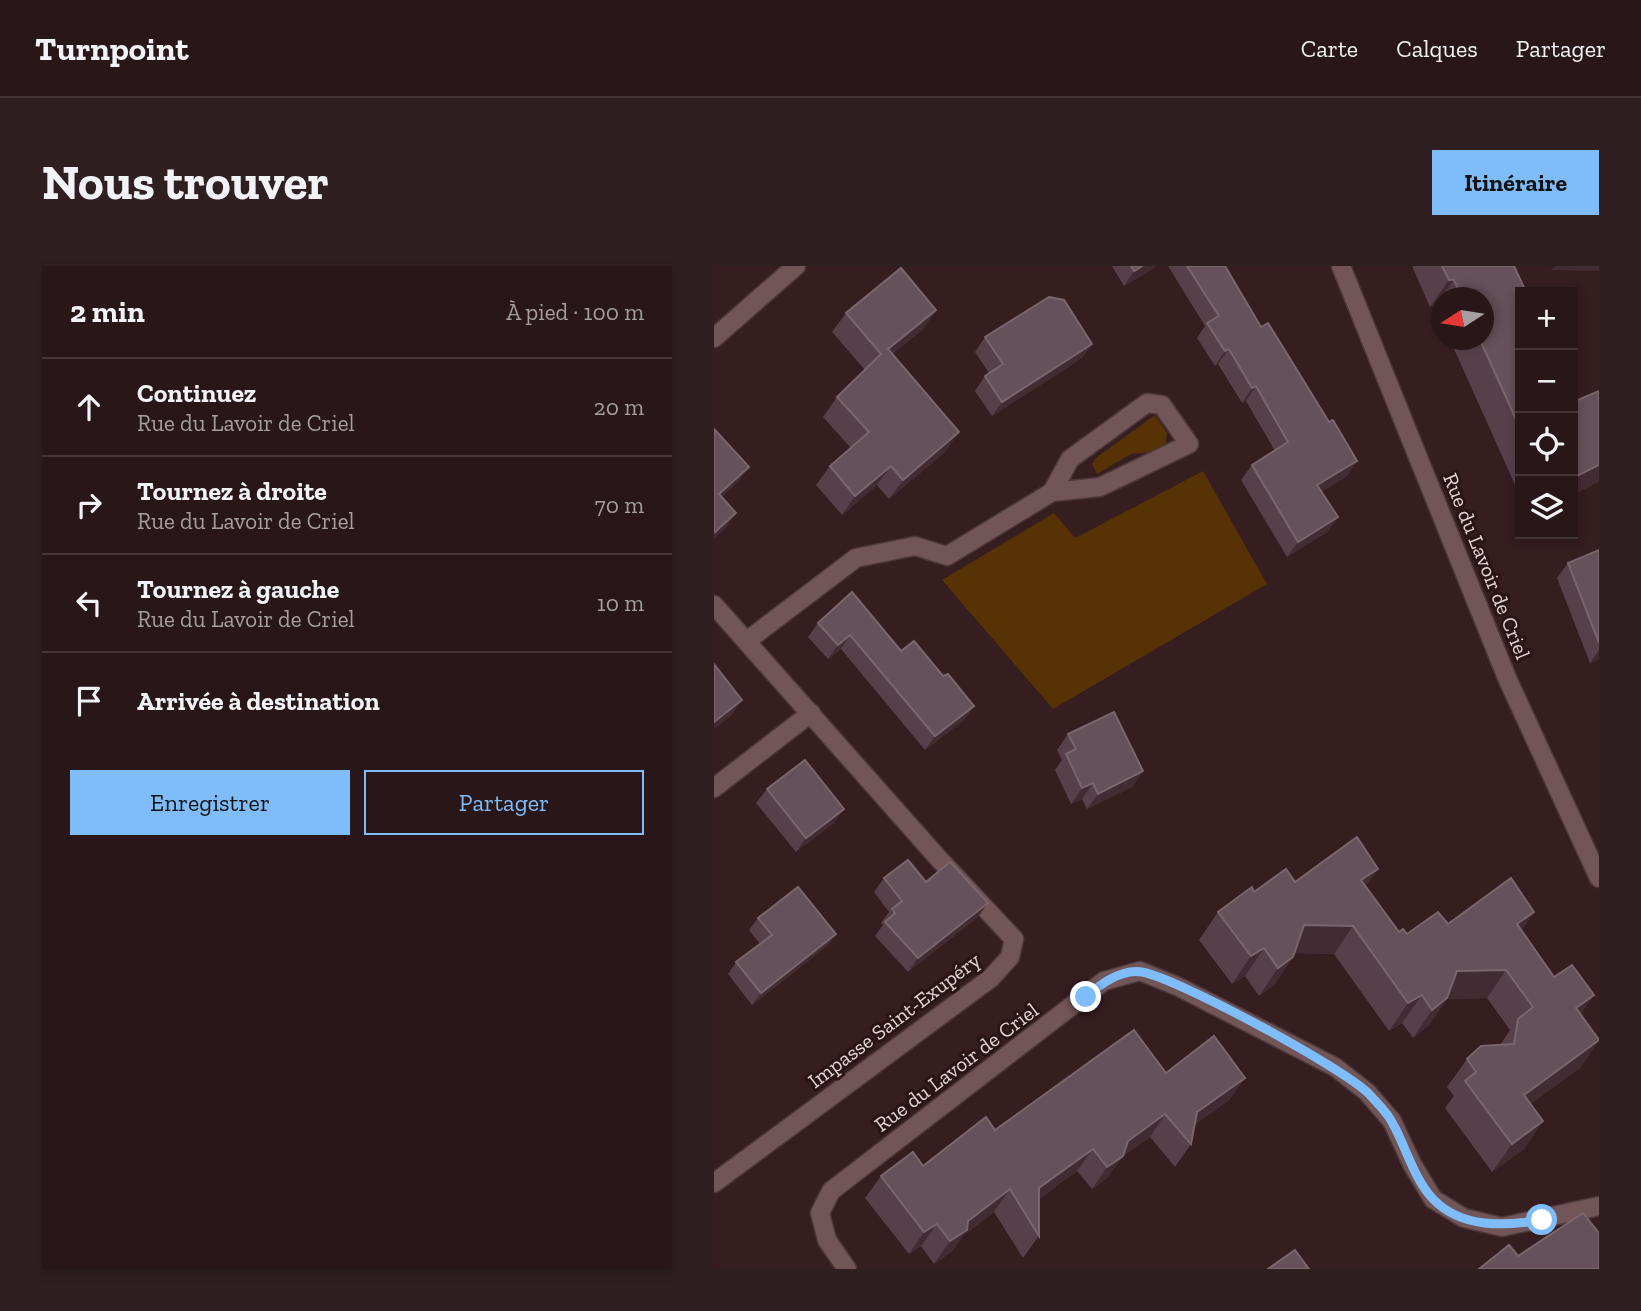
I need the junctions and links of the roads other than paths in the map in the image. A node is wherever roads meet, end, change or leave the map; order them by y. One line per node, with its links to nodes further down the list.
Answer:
1 (796, 266): 3 (street)
2 (1341, 266): 9 (street, Rue du Lavoir de Criel)
3 (714, 338)
4 (1052, 492): 4 (street); 6 (street)
5 (714, 605): 6 (street, Impasse Saint-Exupéry)
6 (748, 640): 7 (street, Impasse Saint-Exupéry)
7 (811, 713): 8 (street); 10 (street, Impasse Saint-Exupéry)
8 (714, 789)
9 (1599, 878)
10 (714, 1183)
11 (1599, 1206): 12 (street, Rue du Lavoir de Criel)
12 (847, 1269)

